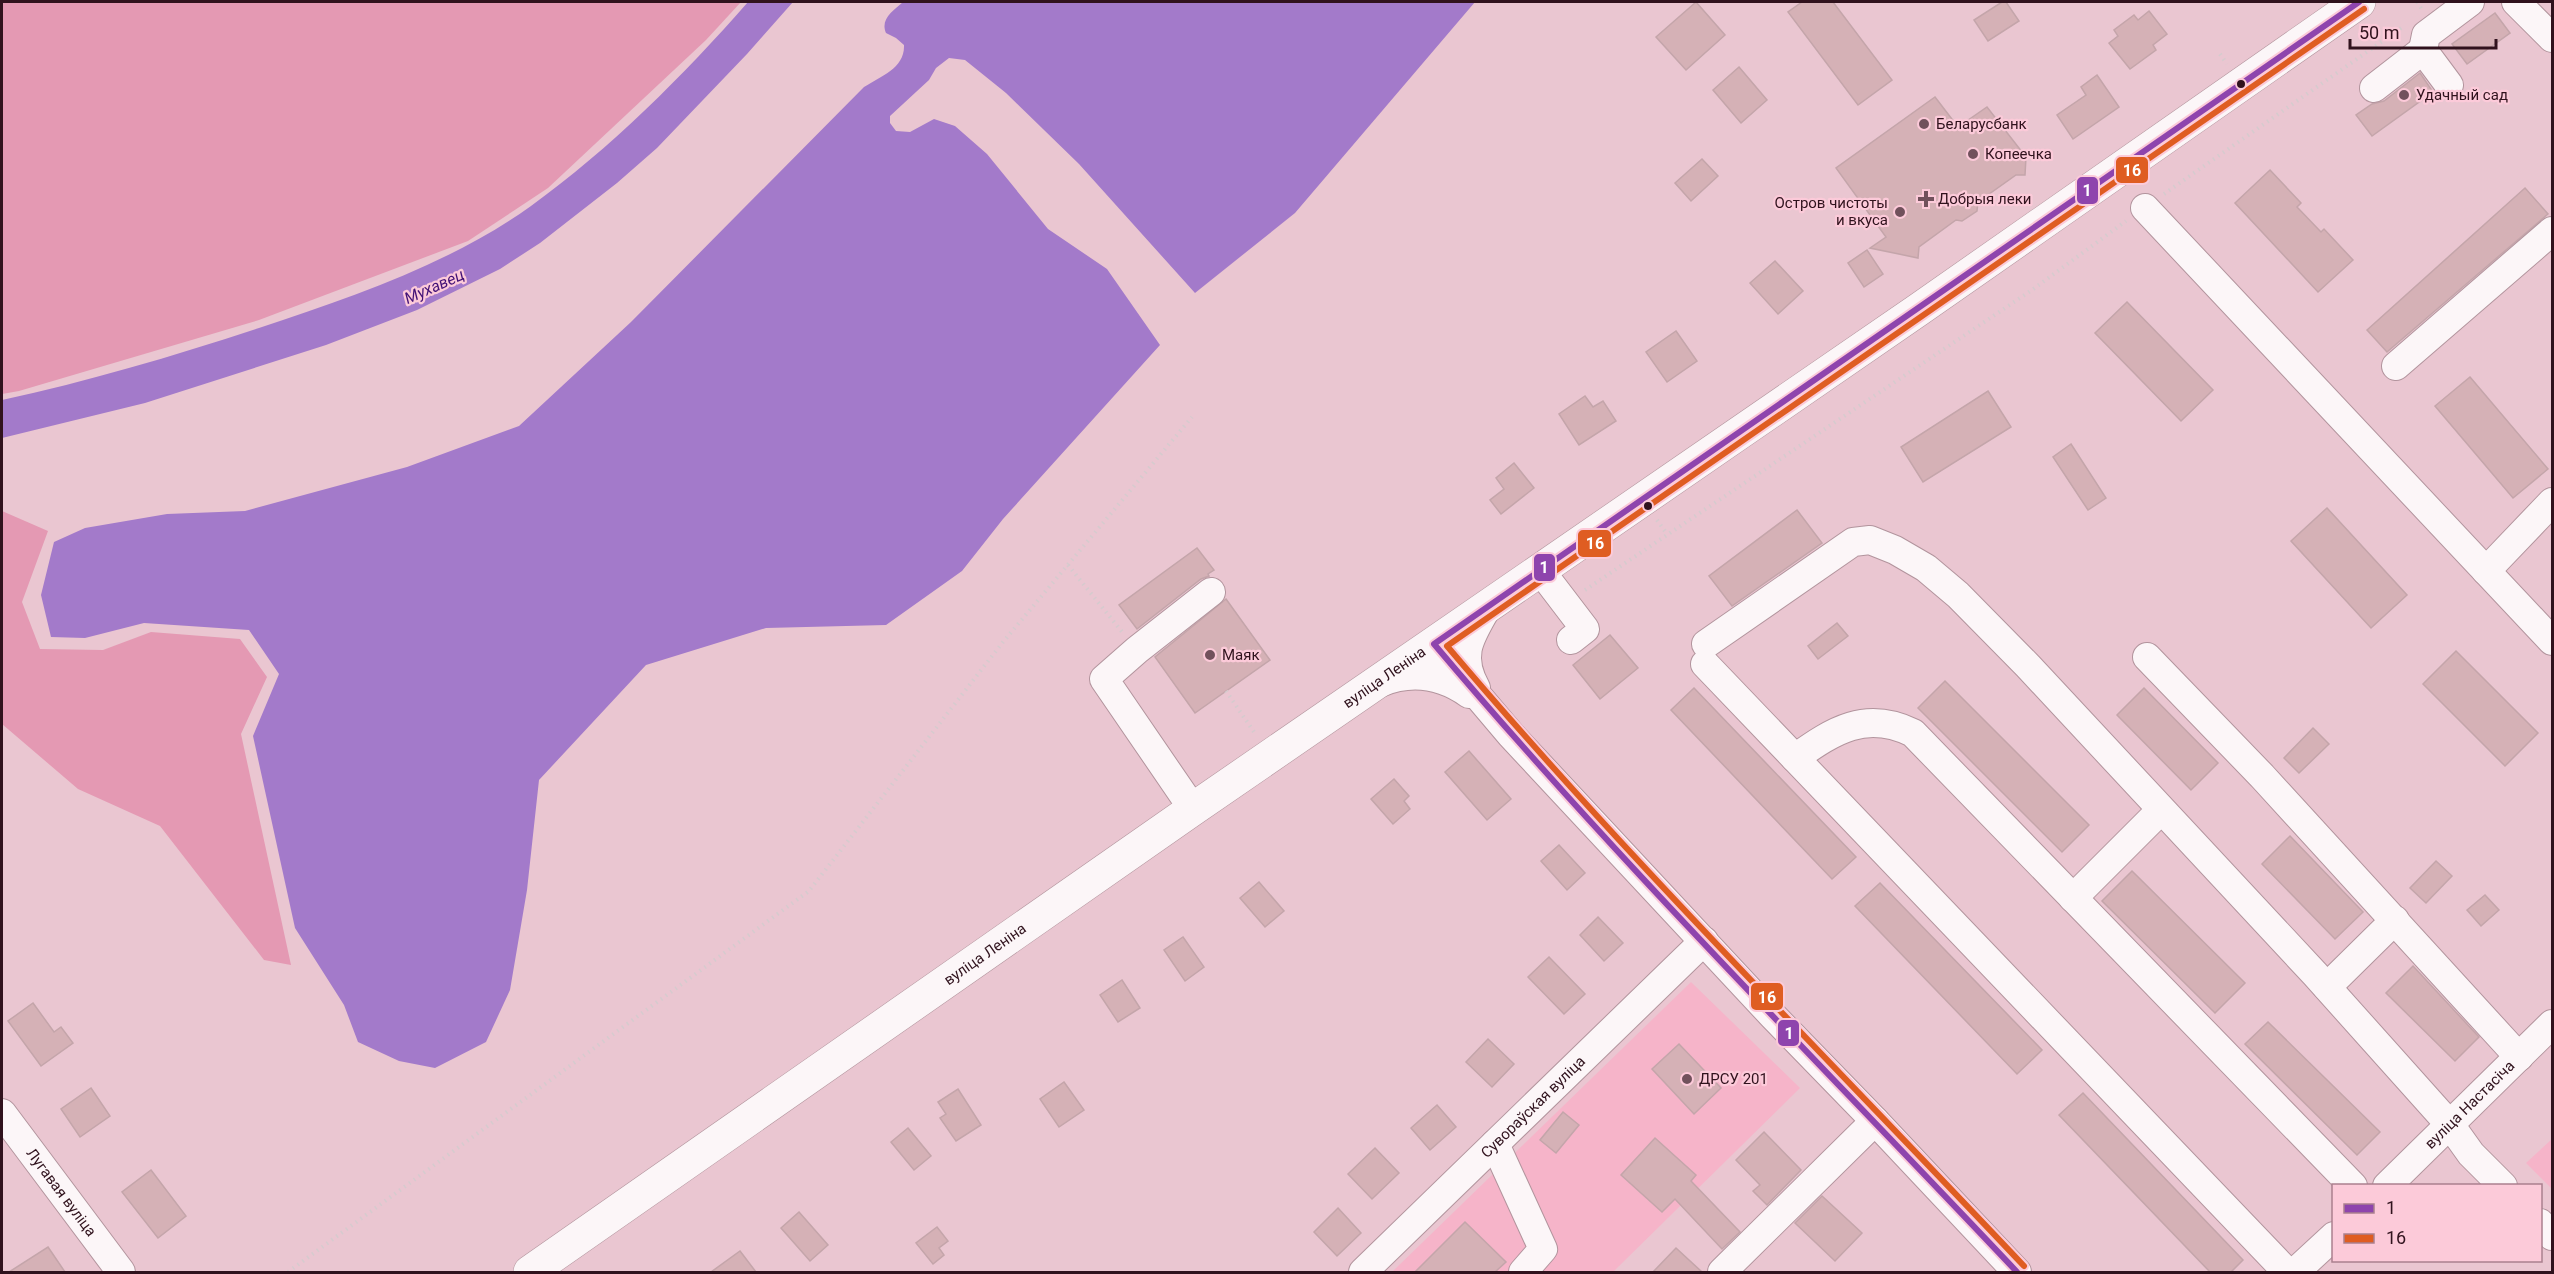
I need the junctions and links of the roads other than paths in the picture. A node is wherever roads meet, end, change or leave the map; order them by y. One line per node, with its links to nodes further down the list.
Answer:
1 (2357, 2): 13 (main road, вуліца Леніна)
2 (2470, 2): 5 (street)
3 (2516, 2): 4 (street)
4 (2553, 38)
5 (2423, 50): 6 (street); 7 (street)
6 (2449, 85)
7 (2374, 88)
8 (2145, 208): 12 (street)
9 (2553, 231): 10 (street)
10 (2396, 366)
11 (2553, 502): 12 (street)
12 (2486, 571): 17 (street)
13 (1549, 583): 15 (main road, вуліца Леніна); 16 (street)
14 (1210, 592): 23 (street)
15 (1488, 606): 18 (main road, вуліца Леніна); 21 (street)
16 (1571, 640)
17 (2553, 641)
18 (1434, 644): 20 (main road, вуліца Леніна); 21 (street)
19 (2147, 657): 26 (street)
20 (1373, 685): 21 (street); 23 (main road, вуліца Леніна)
21 (1485, 706): 27 (street)
22 (1795, 758): 24 (street); 25 (street); 47 (street)
23 (1193, 809): 42 (main road, вуліца Леніна)
24 (2162, 810): 25 (street); 28 (street)
25 (2073, 898): 35 (street)
26 (2395, 921): 28 (street); 30 (street)
27 (1704, 941): 32 (street); 34 (street, Сувораўская вуліца)
28 (2327, 987): 33 (street)
29 (2553, 1024): 30 (street, вуліца Настасіча)
30 (2519, 1057): 33 (street, вуліца Настасіча)
31 (2, 1113): 41 (street, Лугавая вуліца)
32 (1875, 1121): 45 (street); 46 (street)
33 (2451, 1126): 36 (street, вуліца Настасіча); 37 (street)
34 (1495, 1144): 43 (street, Сувораўская вуліца); 44 (street)
35 (2352, 1184)
36 (2388, 1184)
37 (2502, 1184)
38 (2542, 1224): 39 (street)
39 (2553, 1236)
40 (2332, 1238): 48 (street)
41 (122, 1272)
42 (530, 1272)
43 (1363, 1272)
44 (1523, 1272)
45 (1722, 1272)
46 (2017, 1272)
47 (2288, 1272)
48 (2295, 1272)

